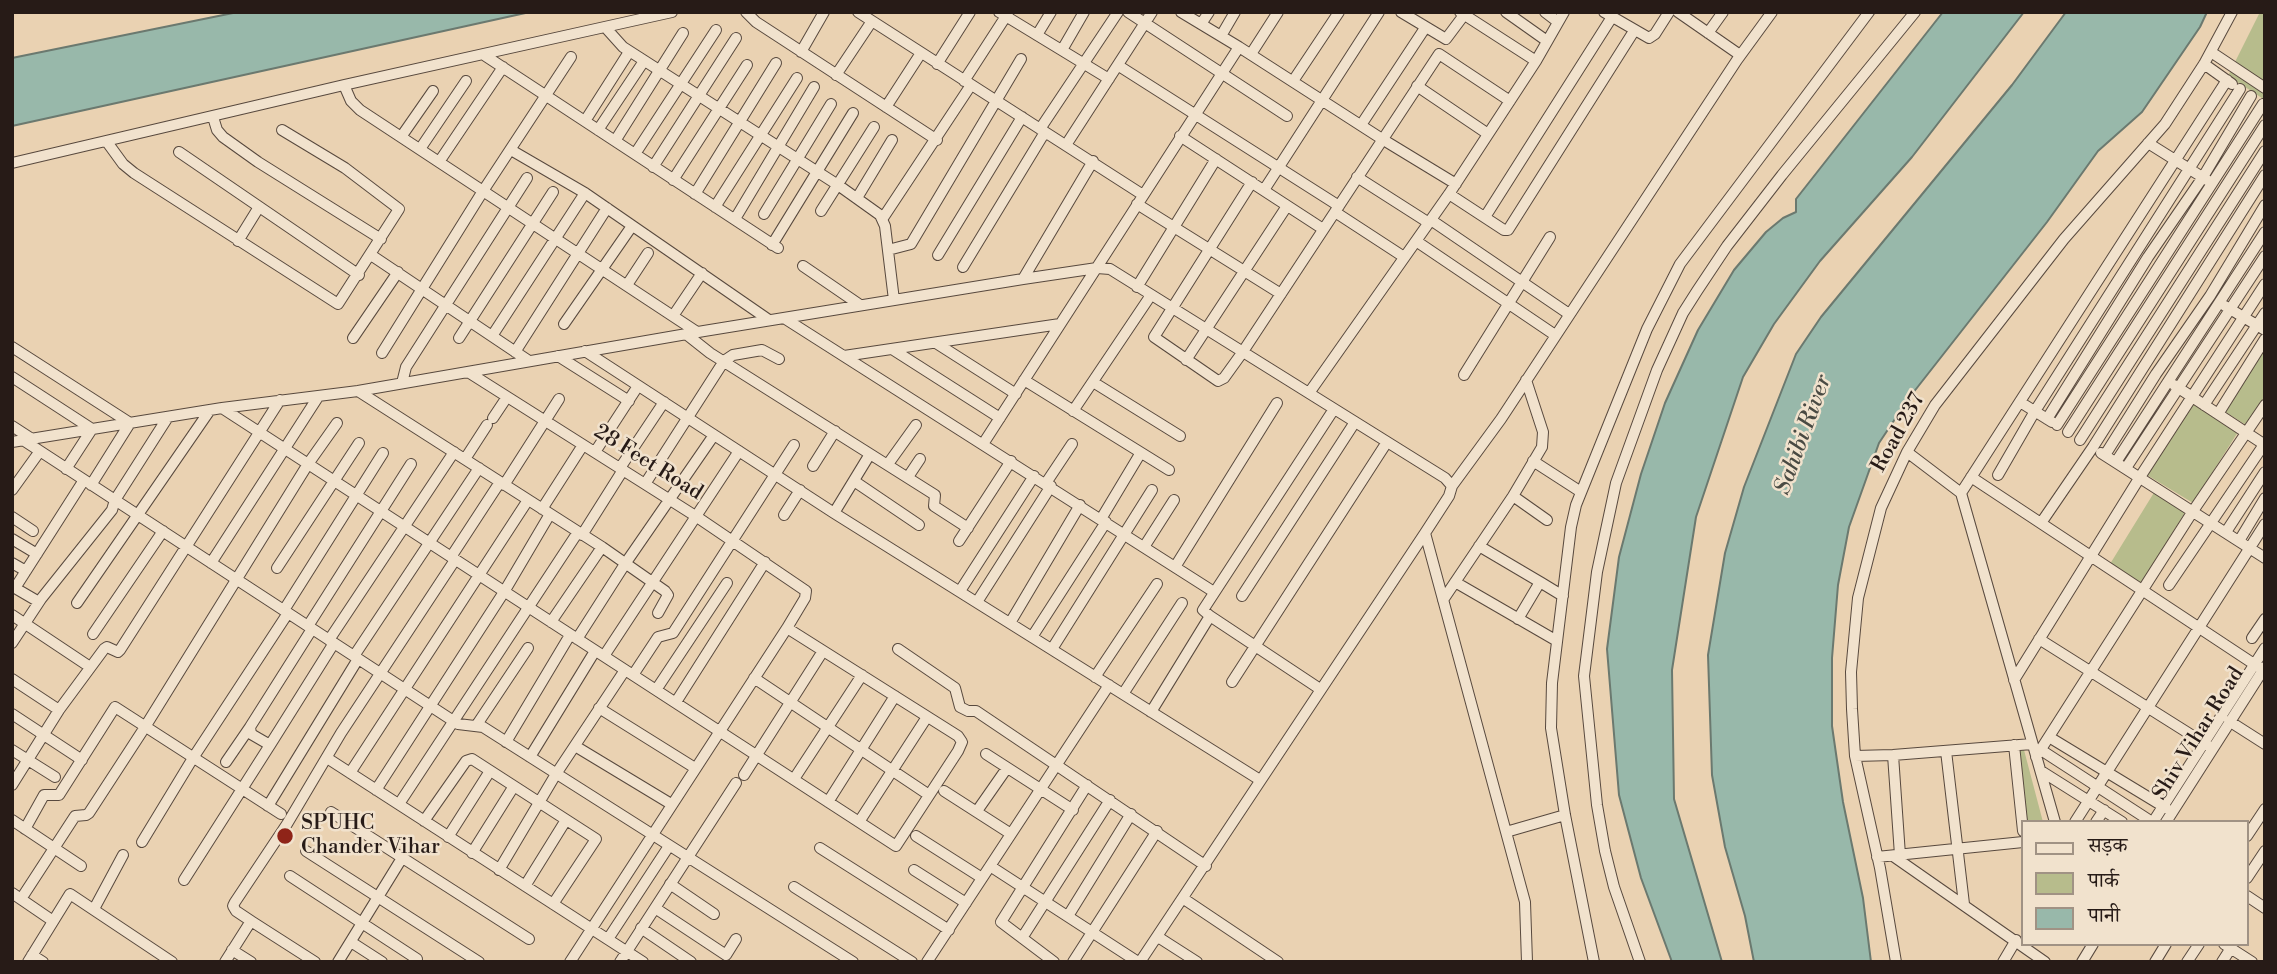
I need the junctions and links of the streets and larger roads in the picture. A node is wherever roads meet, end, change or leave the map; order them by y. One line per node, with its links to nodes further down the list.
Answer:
1 (672, 12): 34 (street)
2 (746, 12): 47 (street)
3 (824, 12): 47 (street)
4 (858, 12): 31 (street)
5 (970, 12): 59 (street)
6 (1051, 12): 40 (street)
7 (1084, 12): 45 (street)
8 (1118, 12): 57 (street)
9 (1128, 12): 32 (street)
10 (1152, 12): 32 (street)
11 (1209, 12): 33 (street)
12 (1235, 12): 41 (street)
13 (1278, 12): 50 (street)
14 (1339, 12): 71 (street)
15 (1379, 12): 84 (street)
16 (1401, 12): 35 (street)
17 (1506, 12): 43 (street)
18 (1545, 12): 30 (street)
19 (1669, 12): 37 (street)
20 (1678, 12): 39 (street)
21 (1723, 12): 39 (street)
22 (1772, 12): 52 (street)
23 (1869, 12): 349 (street)
24 (1915, 12): 647 (street)
25 (2232, 12): 48 (street, Road 237)
26 (1004, 13): 40 (street); 72 (street)
27 (1182, 13): 33 (street)
28 (1462, 13): 35 (street); 56 (street)
29 (1608, 14): 37 (street); 158 (street)
30 (1561, 17): 43 (street)
31 (872, 21): 49 (street); 66 (street)
32 (1145, 23): 62 (street); 65 (street)
33 (1201, 24): 41 (street)
34 (605, 27): 46 (street); 51 (street)
35 (1424, 28): 97 (street)
36 (716, 30): 73 (street)
37 (1634, 31): 158 (street)
38 (683, 33): 64 (street)
39 (1708, 33): 52 (street)
40 (1037, 35): 45 (street)
41 (1221, 36): 44 (street)
42 (736, 38): 81 (street)
43 (1547, 41): 56 (street)
44 (1239, 47): 50 (street); 65 (street)
45 (1062, 50): 57 (street)
46 (629, 52): 55 (street); 95 (street)
47 (801, 52): 66 (street)
48 (2211, 52): 60 (street, Road 237); 77 (street)
49 (921, 53): 59 (street); 88 (street)
50 (1251, 54): 71 (street)
51 (484, 55): 63 (street); 74 (street)
52 (1740, 55): 212 (street)
53 (571, 57): 80 (street)
54 (1021, 59): 83 (street)
55 (643, 61): 64 (street); 101 (street)
56 (1536, 61): 85 (street)
57 (1083, 63): 68 (street); 102 (street)
58 (776, 64): 96 (street)
59 (937, 64): 72 (street)
60 (2204, 64): 69 (street); 112 (street, Road 237)
61 (747, 65): 89 (street)
62 (1119, 66): 68 (street); 91 (street)
63 (503, 67): 80 (street); 124 (street)
64 (659, 71): 73 (street); 110 (street)
65 (1222, 73): 91 (street); 92 (street)
66 (836, 75): 88 (street)
67 (797, 78): 104 (street)
68 (1110, 79): 113 (street)
69 (2227, 80): 78 (street); 123 (street)
70 (466, 81): 115 (street)
71 (1293, 81): 84 (street)
72 (967, 83): 83 (street); 108 (street)
73 (680, 84): 81 (street); 119 (street)
74 (344, 85): 93 (street); 106 (street)
75 (1417, 86): 85 (street); 103 (street); 109 (street)
76 (814, 87): 114 (street)
77 (2265, 88)
78 (2240, 89): 82 (street); 128 (street)
79 (433, 91): 106 (street)
80 (547, 95): 95 (street); 116 (street)
81 (698, 96): 89 (street); 126 (street)
82 (2252, 96): 87 (street); 134 (street)
83 (995, 100): 94 (street); 174 (street)
84 (1323, 101): 97 (street); 127 (street)
85 (1510, 101): 103 (street)
86 (831, 104): 121 (street)
87 (2264, 104): 134 (street)
88 (886, 107): 108 (street)
89 (719, 110): 96 (street); 133 (street)
90 (853, 113): 129 (street)
91 (1195, 113): 105 (street); 127 (street)
92 (1287, 116)
93 (212, 117): 111 (street); 169 (street)
94 (1022, 117): 102 (street); 179 (street)
95 (585, 121): 101 (street)
96 (737, 122): 104 (street); 143 (street)
97 (1361, 125): 109 (street)
98 (2265, 125): 139 (street)
99 (874, 127): 137 (street)
100 (282, 130): 169 (street)
101 (598, 130): 110 (street)
102 (1043, 130): 113 (street); 185 (street)
103 (1488, 134): 136 (street)
104 (760, 136): 114 (street); 152 (street)
105 (1180, 136): 120 (street); 147 (street)
106 (401, 137): 115 (street)
107 (892, 139): 145 (street)
108 (937, 139): 159 (street)
109 (1382, 139): 131 (street); 136 (street)
110 (615, 141): 119 (street)
111 (107, 142): 125 (street); 170 (street)
112 (2148, 143): 123 (street); 311 (street, Road 237)
113 (1066, 145): 122 (street)
114 (777, 148): 121 (street); 160 (street)
115 (420, 149): 124 (street)
116 (511, 150): 140 (street); 142 (street)
117 (2265, 151): 146 (street)
118 (178, 152): 150 (street)
119 (635, 154): 126 (street)
120 (1216, 159): 135 (street); 164 (street)
121 (796, 160): 129 (street); 157 (street)
122 (1093, 161): 147 (street); 193 (street)
123 (2177, 161): 128 (street); 172 (street)
124 (439, 162): 140 (street)
125 (12, 163)
126 (653, 167): 133 (street)
127 (1279, 167): 138 (street); 154 (street)
128 (2190, 169): 134 (street); 175 (street)
129 (817, 173): 137 (street); 160 (street)
130 (2265, 175): 148 (street)
131 (1357, 177): 154 (street); 161 (street)
132 (527, 178): 151 (street)
133 (673, 180): 143 (street)
134 (2207, 180): 139 (street); 182 (street); 183 (street)
135 (1252, 182): 138 (street); 173 (street)
136 (1456, 184): 144 (street)
137 (838, 185): 145 (street); 155 (street)
138 (1264, 190): 149 (street)
139 (2223, 190): 146 (street); 190 (street)
140 (483, 191): 151 (street); 200 (street)
141 (553, 192): 162 (street)
142 (585, 193): 153 (street); 167 (street)
143 (695, 194): 152 (street)
144 (1449, 194): 158 (street); 161 (street)
145 (857, 198): 159 (street)
146 (2235, 198): 148 (street); 194 (street)
147 (1140, 199): 164 (street); 186 (street)
148 (2245, 205): 156 (street); 199 (street)
149 (1287, 206): 165 (street); 188 (street)
150 (259, 207): 170 (street); 192 (street)
151 (508, 207): 162 (street); 207 (street)
152 (715, 207): 160 (street)
153 (607, 208): 163 (street); 176 (street)
154 (1337, 209): 165 (street); 181 (street)
155 (821, 211)
156 (2263, 212): 203 (street)
157 (764, 214)
158 (1485, 217)
159 (883, 218): 174 (street)
160 (734, 219)
161 (1430, 221): 171 (street); 195 (street)
162 (532, 222): 167 (street); 218 (street)
163 (632, 226): 187 (street); 191 (street)
164 (1174, 227): 173 (street); 198 (street)
165 (1323, 229): 201 (street)
166 (2265, 232): 205 (street)
167 (555, 237): 176 (street); 226 (street)
168 (1550, 237): 195 (street)
169 (381, 239): 178 (street)
170 (238, 241): 192 (street)
171 (1416, 241): 181 (street); 206 (street)
172 (2124, 243): 175 (street); 217 (street)
173 (1209, 249): 188 (street); 209 (street)
174 (888, 250): 204 (street)
175 (2137, 251): 182 (street); 222 (street)
176 (579, 253): 187 (street); 237 (street)
177 (648, 253): 197 (street)
178 (371, 254): 189 (street); 192 (street)
179 (938, 255)
180 (2265, 256): 210 (street)
181 (1404, 257): 260 (street)
182 (2148, 257): 183 (street); 227 (street)
183 (2159, 264): 190 (street); 232 (street)
184 (803, 266): 208 (street)
185 (963, 267)
186 (1097, 268): 193 (street); 198 (street); 220 (street)
187 (602, 269): 197 (street); 219 (street)
188 (1244, 271): 201 (street); 223 (street)
189 (398, 272): 200 (street); 228 (street)
190 (2171, 272): 194 (street); 235 (street)
191 (702, 274): 213 (street); 216 (street)
192 (359, 275)
193 (1023, 279): 204 (street)
194 (2183, 279): 199 (street); 242 (street)
195 (1522, 282): 206 (street); 212 (street)
196 (2265, 284): 214 (street)
197 (627, 285): 213 (street)
198 (1138, 286): 202 (street)
199 (2194, 286): 203 (street); 247 (street)
200 (423, 289): 207 (street); 238 (street)
201 (1281, 294): 239 (street)
202 (1151, 295): 209 (street); 254 (street)
203 (2210, 296): 205 (street); 249 (street)
204 (894, 300): 208 (street)
205 (2220, 302): 210 (street); 255 (street)
206 (1509, 304): 225 (street); 250 (street)
207 (446, 305): 218 (street); 256 (street)
208 (859, 305): 215 (street)
209 (1172, 308): 223 (street); 244 (street)
210 (2231, 309): 214 (street); 258 (street)
211 (2265, 313): 221 (street)
212 (1570, 314): 225 (street)
213 (673, 316): 224 (street)
214 (2243, 316): 221 (street); 264 (street)
215 (784, 318): 216 (street); 241 (street)
216 (769, 320): 224 (street)
217 (2074, 320): 222 (street); 269 (street)
218 (470, 321): 226 (street); 229 (street)
219 (564, 324)
220 (1060, 324): 231 (street); 252 (street)
221 (2261, 328): 271 (street)
222 (2087, 329): 227 (street); 277 (street)
223 (1206, 331): 239 (street); 244 (street)
224 (692, 333): 236 (street); 246 (street)
225 (1555, 335): 253 (street)
226 (492, 336): 237 (street)
227 (2098, 336): 232 (street); 282 (street)
228 (353, 338)
229 (458, 338)
230 (2265, 339): 278 (street)
231 (936, 342): 234 (street); 261 (street)
232 (2108, 342): 235 (street); 288 (street)
233 (12, 347): 286 (street)
234 (892, 349): 241 (street); 281 (street)
235 (2120, 350): 242 (street); 292 (street)
236 (585, 351): 240 (street); 257 (street)
237 (515, 352): 245 (street)
238 (382, 353)
239 (1242, 353): 244 (street); 260 (street)
240 (558, 356): 245 (street); 267 (street)
241 (844, 356): 301 (street)
242 (2131, 358): 247 (street); 298 (street)
243 (779, 359): 246 (street)
244 (1186, 360)
245 (529, 361): 248 (street)
246 (724, 361): 280 (street); 291 (street)
247 (2143, 365): 249 (street); 306 (street)
248 (468, 372): 256 (street); 263 (street, 28 Feet Road)
249 (2156, 374): 255 (street); 316 (street)
250 (1464, 375)
251 (12, 376): 290 (street)
252 (1024, 380): 261 (street); 276 (street)
253 (1526, 380): 320 (street); 345 (street)
254 (1093, 382): 276 (street); 296 (street)
255 (2168, 382): 258 (street); 321 (street)
256 (402, 383): 259 (street)
257 (638, 386): 267 (street); 268 (street)
258 (2179, 389): 264 (street); 327 (street)
259 (358, 391): 262 (street); 313 (street)
260 (1309, 393): 274 (street)
261 (1016, 394): 281 (street)
262 (318, 397): 266 (street); 307 (street)
263 (507, 397): 283 (street, 28 Feet Road); 317 (street)
264 (2192, 397): 271 (street); 338 (street)
265 (559, 399): 283 (street)
266 (281, 400): 273 (street); 293 (street)
267 (629, 401): 310 (street)
268 (664, 402): 280 (street); 329 (street)
269 (2020, 402): 277 (street); 337 (street)
270 (1277, 403): 399 (street)
271 (2204, 405): 278 (street)
272 (2265, 405): 294 (street)
273 (222, 408): 275 (street); 293 (street)
274 (1334, 409): 285 (street); 413 (street)
275 (210, 410): 279 (street); 363 (street)
276 (1073, 411): 315 (street)
277 (2035, 411): 282 (street); 333 (street)
278 (2218, 414): 294 (street)
279 (168, 417): 286 (street); 354 (street)
280 (688, 418): 295 (street); 343 (street)
281 (1000, 418): 301 (street)
282 (2047, 419): 288 (street)
283 (545, 421): 304 (street, 28 Feet Road); 342 (street)
284 (337, 422): 322 (street)
285 (1355, 422): 299 (street); 414 (street)
286 (130, 423): 290 (street); 341 (street)
287 (916, 425): 324 (street)
288 (2057, 425): 292 (street)
289 (12, 426): 297 (street)
290 (92, 429): 297 (street); 328 (street)
291 (835, 431): 314 (street); 325 (street)
292 (2068, 432): 298 (street)
293 (260, 433): 307 (street); 387 (street)
294 (2247, 433): 303 (street); 360 (street)
295 (714, 435): 309 (street); 356 (street)
296 (1180, 436)
297 (22, 440): 308 (street)
298 (2080, 440): 306 (street)
299 (1387, 442): 345 (street); 442 (street)
300 (359, 443): 339 (street)
301 (984, 444): 319 (street)
302 (1072, 444): 344 (street)
303 (2264, 444): 369 (street)
304 (583, 445): 310 (street, 28 Feet Road); 361 (street)
305 (794, 445): 332 (street)
306 (2093, 447): 316 (street); 370 (street)
307 (284, 448): 322 (street); 397 (street)
308 (40, 451): 328 (street); 334 (street)
309 (739, 451): 332 (street); 366 (street)
310 (596, 452): 329 (street, 28 Feet Road)
311 (1907, 452): 350 (street); 498 (street, Road 237)
312 (383, 453): 351 (street)
313 (454, 453): 317 (street); 373 (street)
314 (870, 454): 324 (street); 340 (street)
315 (1140, 454): 330 (street); 368 (street)
316 (2105, 455): 321 (street)
317 (465, 459): 326 (street)
318 (920, 459): 336 (street)
319 (1011, 461): 335 (street); 374 (street)
320 (1533, 461): 349 (street); 352 (street)
321 (2116, 462): 327 (street)
322 (308, 464): 339 (street); 403 (street)
323 (411, 464): 359 (street)
324 (888, 464): 336 (street)
325 (813, 466)
326 (479, 468): 342 (street); 385 (street)
327 (2126, 468): 338 (street)
328 (66, 469): 341 (street)
329 (622, 469): 343 (street, 28 Feet Road); 378 (street)
330 (1169, 470)
331 (2265, 472): 377 (street)
332 (776, 475): 348 (street); 382 (street)
333 (1998, 475)
334 (16, 476): 346 (street)
335 (1034, 476): 344 (street); 410 (street)
336 (908, 477): 374 (street)
337 (1971, 477): 350 (street); 370 (street)
338 (2140, 477): 360 (street); 393 (street)
339 (333, 480): 351 (street); 400 (street)
340 (854, 481): 362 (street); 372 (street)
341 (88, 483): 354 (street); 392 (street)
342 (502, 483): 355 (street); 394 (street)
343 (645, 484): 356 (street, 28 Feet Road)
344 (1048, 485): 358 (street); 418 (street)
345 (1451, 486): 379 (street)
346 (12, 490)
347 (1152, 490): 380 (street)
348 (800, 491): 362 (street); 364 (street)
349 (1581, 492): 415 (street)
350 (1961, 493): 459 (street)
351 (356, 495): 359 (street); 422 (street)
352 (1513, 496): 367 (street); 386 (street)
353 (2265, 498): 384 (street)
354 (115, 500): 363 (street); 417 (street)
355 (528, 500): 361 (street); 402 (street)
356 (670, 500): 366 (street, 28 Feet Road); 398 (street)
357 (1174, 500): 389 (street)
358 (1080, 505): 368 (street); 429 (street)
359 (381, 511): 373 (street); 431 (street)
360 (2193, 511): 369 (street); 411 (street)
361 (546, 512): 378 (street); 412 (street)
362 (834, 513): 410 (street)
363 (138, 515): 376 (street); 419 (street)
364 (784, 515)
365 (12, 517): 375 (street)
366 (697, 517): 382 (street, 28 Feet Road); 404 (street)
367 (1547, 520)
368 (1104, 521): 380 (street); 436 (street)
369 (2210, 522): 377 (street); 409 (street)
370 (2041, 523): 393 (street)
371 (2265, 524): 390 (street)
372 (919, 525)
373 (405, 527): 385 (street); 439 (street)
374 (968, 528): 383 (street)
375 (33, 531)
376 (163, 531): 387 (street); 434 (street)
377 (2226, 532): 384 (street)
378 (580, 533): 388 (street); 421 (street)
379 (1426, 533): 416 (street); 463 (street)
380 (1124, 534): 389 (street); 446 (street)
381 (12, 539): 392 (street)
382 (733, 541): 395 (street, 28 Feet Road); 452 (street)
383 (959, 541)
384 (2239, 541): 390 (street)
385 (430, 544): 394 (street); 449 (street)
386 (1479, 546): 405 (street); 406 (street)
387 (187, 547): 397 (street); 450 (street)
388 (602, 547): 398 (street); 428 (street)
389 (1144, 547): 399 (street)
390 (2250, 548): 391 (street); 433 (street)
391 (2263, 553)
392 (37, 554): 401 (street)
393 (2092, 557): 411 (street); 438 (street)
394 (453, 559): 402 (street); 454 (street)
395 (765, 562): 432 (street, 28 Feet Road); 467 (street)
396 (12, 563): 401 (street)
397 (211, 563): 403 (street)
398 (625, 564): 404 (street); 435 (street)
399 (1175, 567): 413 (street)
400 (277, 568)
401 (26, 571): 417 (street)
402 (479, 576): 412 (street); 462 (street)
403 (235, 579): 422 (street); 479 (street)
404 (652, 581): 423 (street); 448 (street)
405 (1455, 582): 416 (street); 426 (street)
406 (1540, 582): 415 (street); 426 (street)
407 (727, 583): 464 (street)
408 (1157, 584): 456 (street)
409 (2169, 585)
410 (960, 591): 418 (street)
411 (2143, 591): 433 (street); 453 (street)
412 (504, 592): 421 (street); 469 (street)
413 (1214, 592): 425 (street)
414 (1242, 596)
415 (1563, 596): 440 (street)
416 (1443, 600): 554 (street)
417 (39, 602): 430 (street)
418 (976, 602): 429 (street)
419 (77, 603)
420 (1182, 603): 465 (street)
421 (528, 607): 428 (street); 476 (street)
422 (286, 611): 431 (street); 500 (street)
423 (657, 613)
424 (12, 615): 430 (street)
425 (1210, 616): 442 (street); 473 (street)
426 (1518, 619): 440 (street)
427 (2265, 619): 437 (street)
428 (551, 622): 435 (street)
429 (1010, 623): 436 (street)
430 (25, 624): 441 (street); 450 (street)
431 (310, 627): 439 (street); 480 (street)
432 (787, 628): 447 (street); 457 (street)
433 (2200, 628): 451 (street); 471 (street)
434 (93, 634)
435 (574, 637): 448 (street); 485 (street)
436 (1032, 637): 446 (street)
437 (2252, 638)
438 (2039, 639): 453 (street); 459 (street)
439 (331, 641): 449 (street); 487 (street)
440 (1557, 641): 541 (street)
441 (12, 643)
442 (1255, 646): 460 (street); 463 (street)
443 (528, 648): 478 (street)
444 (2265, 648): 451 (street)
445 (898, 649): 505 (street)
446 (1052, 649): 456 (street)
447 (823, 651): 455 (street); 468 (street)
448 (599, 654): 452 (street); 499 (street)
449 (356, 658): 454 (street); 532 (street)
450 (90, 667): 472 (street)
451 (2261, 667): 477 (street, Shiv Vihar Road); 489 (street)
452 (629, 673): 464 (street); 470 (street)
453 (2091, 673): 471 (street); 484 (street)
454 (381, 675): 462 (street); 501 (street)
455 (862, 675): 466 (street); 481 (street)
456 (1096, 677): 461 (street)
457 (754, 678): 468 (street); 482 (street)
458 (12, 680): 472 (street)
459 (2014, 680): 493 (street)
460 (1232, 682)
461 (1109, 685): 465 (street); 505 (street)
462 (405, 689): 469 (street); 512 (street)
463 (1321, 689): 516 (street)
464 (656, 690): 467 (street)
465 (1123, 694): 473 (street)
466 (895, 696): 475 (street); 492 (street)
467 (676, 702): 482 (street)
468 (790, 702): 481 (street); 495 (street)
469 (430, 706): 476 (street); 522 (street)
470 (600, 708): 490 (street); 506 (street)
471 (2148, 709): 489 (street); 511 (street)
472 (59, 710): 483 (street)
473 (1151, 712): 516 (street)
474 (12, 714): 483 (street)
475 (927, 717): 508 (street); 525 (street)
476 (453, 720): 478 (street); 530 (street)
477 (2229, 721): 486 (street); 489 (street, Shiv Vihar Road)
478 (476, 726): 485 (street)
479 (145, 727): 500 (street); 503 (street); 564 (street)
480 (250, 727): 487 (street); 504 (street)
481 (828, 727): 492 (street); 515 (street)
482 (720, 730): 495 (street); 506 (street)
483 (43, 735): 502 (street); 503 (street)
484 (2049, 737): 493 (street); 511 (street)
485 (506, 742): 499 (street)
486 (2265, 744)
487 (270, 745): 521 (street)
488 (2014, 745): 493 (street); 494 (street); 550 (street)
489 (2207, 745): 538 (street, Shiv Vihar Road)
490 (575, 746): 513 (street); 531 (street)
491 (12, 750): 502 (street)
492 (862, 750): 508 (street); 529 (street)
493 (2037, 750): 510 (street); 520 (street)
494 (1946, 751): 497 (street); 565 (street)
495 (757, 754): 515 (street); 573 (street)
496 (986, 754): 507 (street)
497 (1893, 755): 498 (street); 570 (street)
498 (1855, 756): 571 (street, Road 237)
499 (530, 757): 513 (street)
500 (193, 758): 521 (street); 560 (street)
501 (327, 758): 512 (street); 600 (street)
502 (28, 760): 514 (street); 517 (street)
503 (82, 760): 552 (street)
504 (226, 762)
505 (1057, 765): 518 (street); 523 (street)
506 (695, 768): 531 (street)
507 (1007, 768): 523 (street); 536 (street)
508 (892, 770): 525 (street); 551 (street)
509 (491, 771): 519 (street); 549 (street); 559 (street)
510 (2040, 771): 527 (street); 544 (street)
511 (2107, 771): 520 (street); 538 (street)
512 (350, 773): 522 (street)
513 (556, 774): 528 (street); 556 (street)
514 (55, 777)
515 (794, 779): 529 (street)
516 (1260, 780): 576 (street)
517 (12, 785)
518 (1087, 785): 526 (street); 534 (street)
519 (514, 786): 528 (street); 568 (street)
520 (2097, 786): 527 (street); 548 (street)
521 (243, 790): 532 (street); 582 (street)
522 (376, 790): 530 (street)
523 (1041, 790): 534 (street); 557 (street)
524 (944, 791): 536 (street)
525 (929, 795): 551 (street)
526 (1110, 800): 540 (street); 591 (street)
527 (2089, 800): 535 (street); 545 (street)
528 (539, 802): 543 (street); 577 (street)
529 (828, 802): 551 (street)
530 (399, 804): 549 (street)
531 (671, 804): 556 (street)
532 (268, 806): 539 (street)
533 (2265, 809): 555 (street)
534 (1073, 810): 586 (street)
535 (2104, 810): 546 (street); 547 (street)
536 (978, 811): 557 (street)
537 (331, 812): 572 (street)
538 (2167, 813)
539 (281, 814)
540 (1131, 814): 553 (street); 598 (street)
541 (1565, 815): 554 (street); 646 (street)
542 (12, 820): 552 (street)
543 (566, 820): 584 (street); 593 (street)
544 (2054, 820)
545 (2077, 820)
546 (2097, 820)
547 (2116, 820)
548 (2150, 820)
549 (424, 821): 559 (street)
550 (2022, 821)
551 (859, 822)
552 (25, 829): 564 (street)
553 (1157, 831): 576 (street); 605 (street)
554 (1506, 832): 645 (street)
555 (2249, 833)
556 (652, 834): 562 (street); 603 (street)
557 (1012, 834): 575 (street)
558 (916, 836): 581 (street)
559 (448, 837): 568 (street)
560 (142, 842)
561 (2022, 842): 565 (street)
562 (669, 846): 573 (street); 609 (street)
563 (820, 848): 604 (street)
564 (54, 849): 574 (street); 590 (street)
565 (1958, 850): 570 (street); 594 (street)
566 (306, 851): 588 (street)
567 (2265, 851): 579 (street)
568 (472, 853): 577 (street)
569 (123, 855): 596 (street)
570 (1896, 856): 571 (street); 594 (street)
571 (1877, 857): 648 (street, Road 237)
572 (402, 858): 588 (street); 608 (street)
573 (687, 858): 583 (street); 624 (street)
574 (81, 866)
575 (990, 866): 581 (street); 586 (street)
576 (1206, 866): 589 (street)
577 (499, 870): 584 (street)
578 (914, 870): 592 (street)
579 (2249, 875)
580 (290, 876): 601 (street)
581 (982, 878): 592 (street)
582 (184, 880)
583 (670, 884): 595 (street); 597 (street)
584 (525, 886): 593 (street)
585 (794, 887): 638 (street)
586 (1022, 887): 591 (street); 607 (street)
587 (12, 893): 590 (street)
588 (379, 897): 601 (street); 633 (street)
589 (1184, 899): 606 (street); 644 (street)
590 (22, 900): 599 (street)
591 (1045, 902): 598 (street); 607 (street)
592 (966, 903): 604 (street)
593 (553, 904): 603 (street)
594 (1964, 904): 611 (street)
595 (654, 908): 602 (street); 623 (street)
596 (94, 909): 599 (street); 627 (street)
597 (715, 914)
598 (1068, 916): 605 (street)
599 (53, 921): 621 (street)
600 (251, 921): 619 (street); 630 (street)
601 (362, 923): 612 (street); 622 (street)
602 (641, 928): 620 (street); 637 (street)
603 (591, 929): 609 (street); 634 (street)
604 (948, 930): 639 (street)
605 (1092, 932): 641 (street); 642 (street)
606 (1158, 937): 642 (street); 643 (street)
607 (1022, 938): 640 (street)
608 (529, 939)
609 (608, 939): 620 (street)
610 (736, 939): 623 (street)
611 (2016, 940): 613 (street); 649 (street)
612 (351, 942): 631 (street); 632 (street)
613 (2022, 945)
614 (2023, 946): 625 (street)
615 (2092, 946): 650 (street)
616 (2165, 946): 651 (street)
617 (2198, 946): 652 (street)
618 (2228, 946): 653 (street); 654 (street)
619 (232, 950): 628 (street); 629 (street)
620 (627, 951): 635 (street); 636 (street)
621 (30, 958): 626 (street)
622 (417, 959)
623 (724, 959)
624 (847, 960)
625 (2039, 960)
626 (43, 962)
627 (172, 962)
628 (225, 962)
629 (251, 962)
630 (315, 962)
631 (338, 962)
632 (382, 962)
633 (479, 962)
634 (570, 962)
635 (620, 962)
636 (643, 962)
637 (691, 962)
638 (912, 962)
639 (927, 962)
640 (1054, 962)
641 (1073, 962)
642 (1139, 962)
643 (1197, 962)
644 (1278, 962)
645 (1527, 962)
646 (1594, 962)
647 (1640, 962)
648 (1896, 962)
649 (2003, 962)
650 (2082, 962)
651 (2155, 962)
652 (2187, 962)
653 (2222, 962)
654 (2252, 962)

